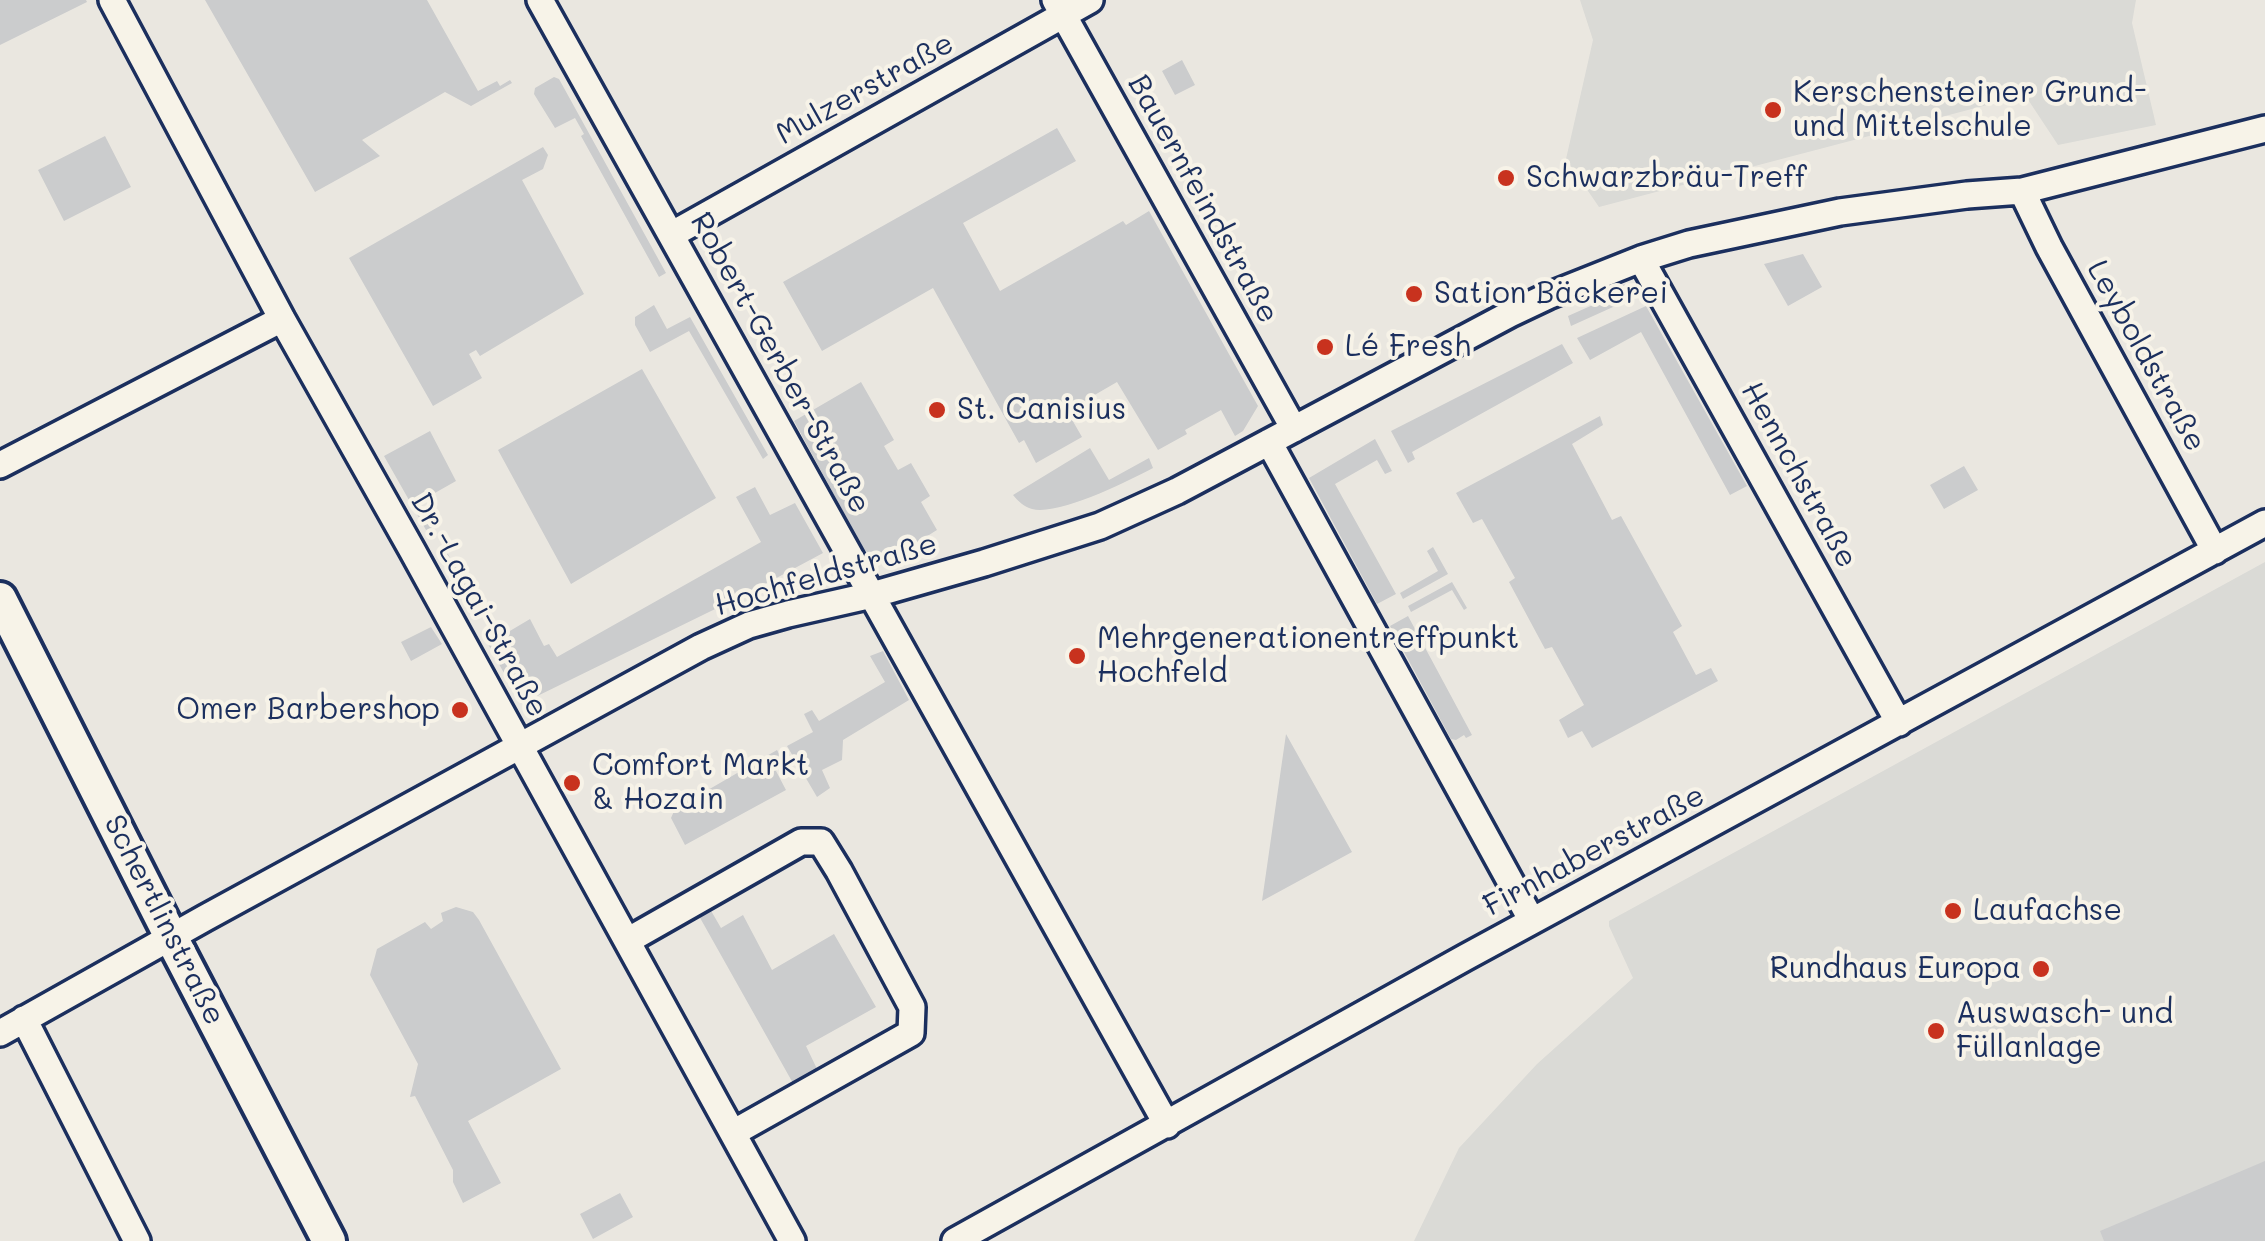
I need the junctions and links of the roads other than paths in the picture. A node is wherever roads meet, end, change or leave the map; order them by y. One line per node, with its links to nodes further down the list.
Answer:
1 (112, 0): 9 (street, Dr.-Lagai-Straße)
2 (540, 0): 7 (street, Robert-Gerber-Straße)
3 (1090, 0): 4 (street, Mulzerstraße)
4 (1059, 8): 7 (street, Mulzerstraße); 10 (street, Bauernfeindstraße)
5 (2265, 128): 6 (street, Hochfeldstraße)
6 (2022, 192): 8 (street, Hochfeldstraße); 14 (street, Leyboldstraße)
7 (671, 235): 15 (street, Robert-Gerber-Straße)
8 (1642, 259): 10 (street, Hochfeldstraße); 17 (street, Hennchstraße)
9 (282, 320): 12 (street); 18 (street, Dr.-Lagai-Straße)
10 (1294, 429): 11 (street, Hochfeldstraße)
11 (1269, 442): 15 (street, Hochfeldstraße); 19 (street)
12 (0, 466)
13 (2265, 523): 14 (street, Firnhaberstraße)
14 (2214, 551): 17 (street, Firnhaberstraße)
15 (872, 595): 18 (street, Hochfeldstraße); 24 (street, Robert-Gerber-Straße)
16 (0, 599): 20 (street, Schertlinstraße)
17 (1899, 723): 19 (street, Firnhaberstraße)
18 (520, 746): 20 (street, Hochfeldstraße); 21 (street, Dr.-Lagai-Straße)
19 (1532, 921): 24 (street, Firnhaberstraße)
20 (171, 936): 22 (street, Hochfeldstraße); 27 (street, Schertlinstraße)
21 (626, 940): 25 (street, Dr.-Lagai-Straße); 25 (street)
22 (24, 1020): 23 (street, Hochfeldstraße); 26 (street)
23 (0, 1033)
24 (1166, 1125): 29 (street, Firnhaberstraße)
25 (733, 1133): 28 (street, Dr.-Lagai-Straße)
26 (136, 1241)
27 (330, 1241)
28 (792, 1241)
29 (956, 1241)

